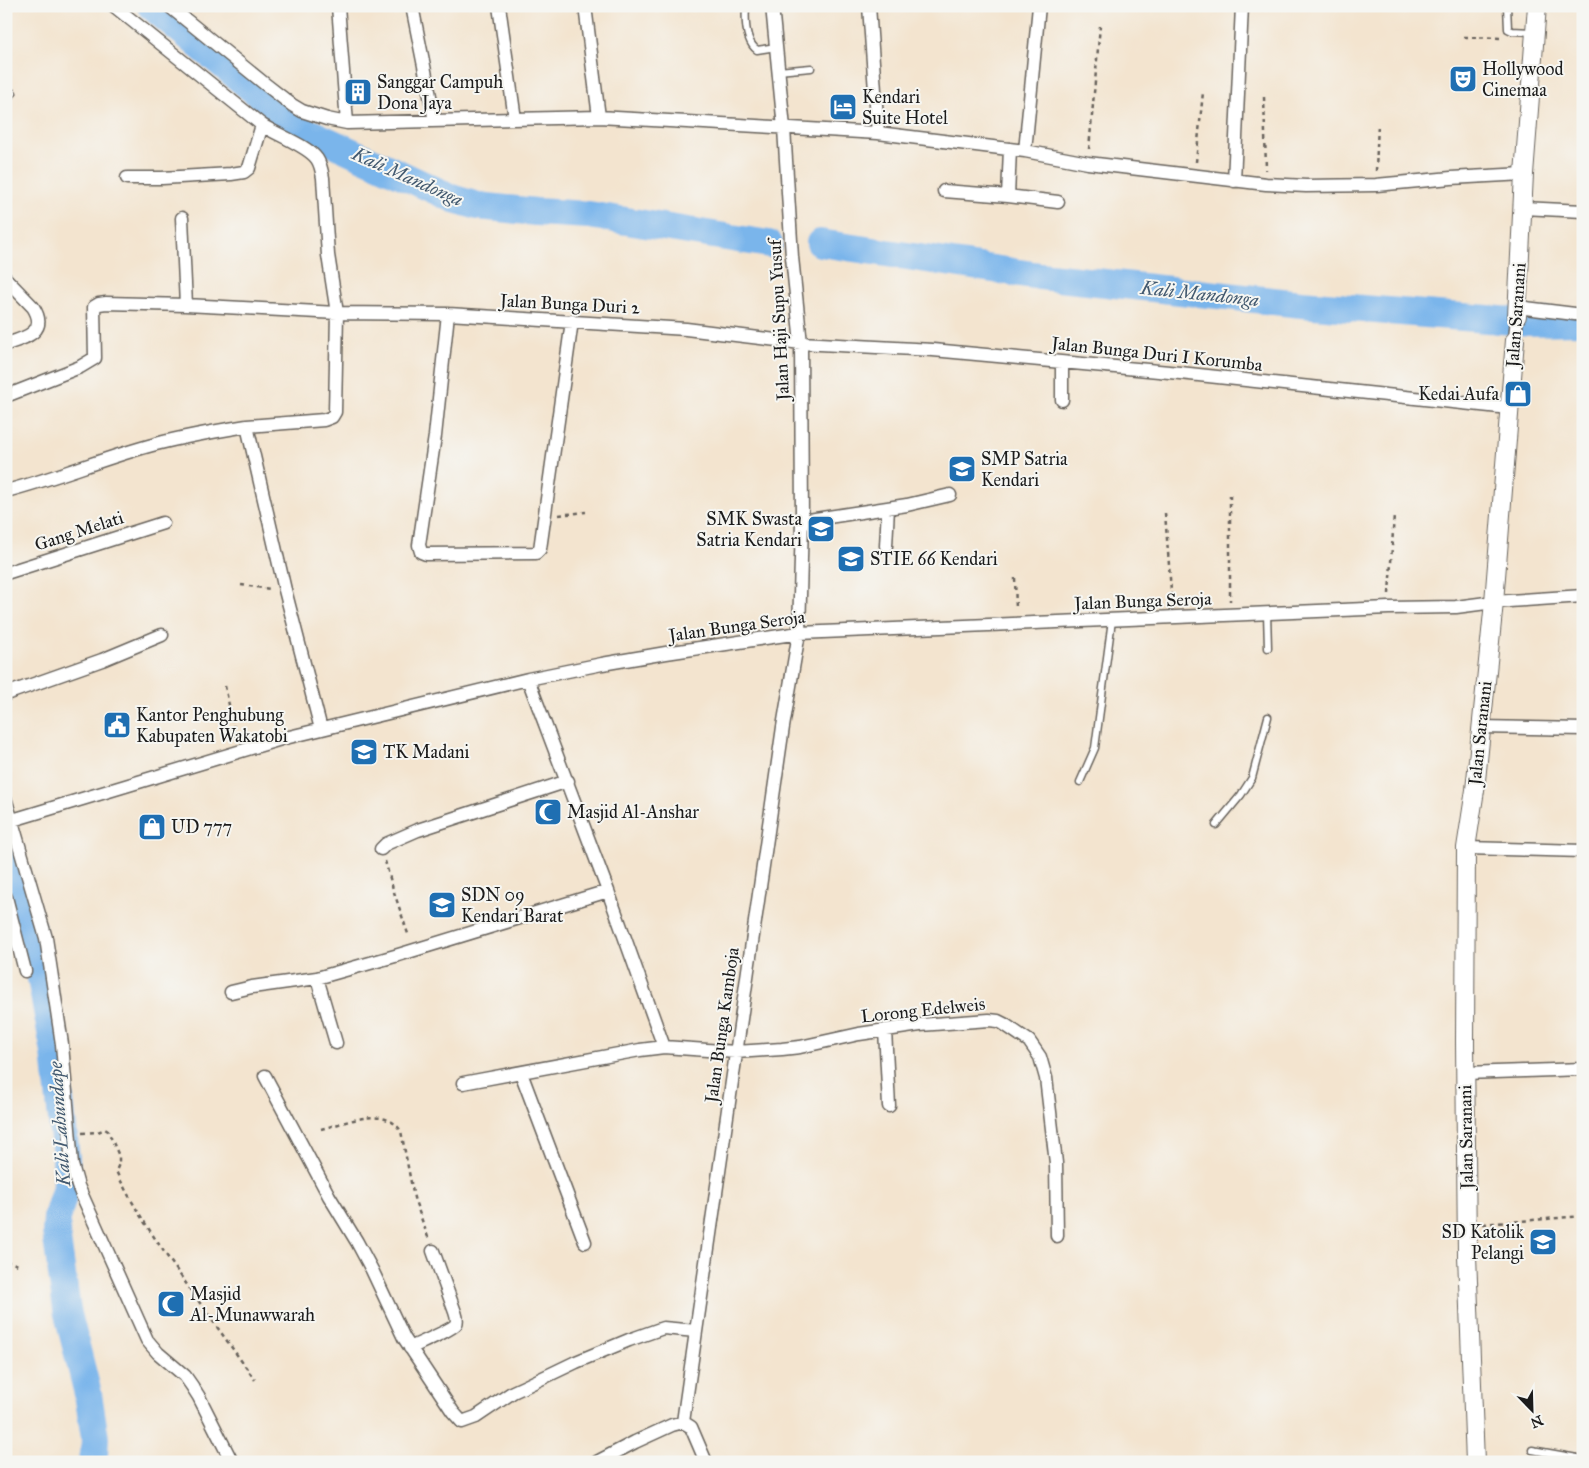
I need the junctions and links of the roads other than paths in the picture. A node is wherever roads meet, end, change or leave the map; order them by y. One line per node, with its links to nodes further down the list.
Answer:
1 (114, 6): 24 (street)
2 (170, 6): 23 (street)
3 (338, 6): 23 (street)
4 (412, 6): 22 (street)
5 (499, 6): 21 (street)
6 (585, 6): 20 (street)
7 (746, 6): 15 (lane)
8 (772, 6): 15 (street, Jalan Haji Supu Yusuf)
9 (869, 6): 26 (street)
10 (1039, 6): 28 (street)
11 (1242, 6): 31 (street)
12 (1507, 6): 14 (lane)
13 (1537, 6): 14 (street, Jalan Saranani)
14 (1535, 32): 29 (street, Jalan Saranani)
15 (776, 47): 17 (street, Jalan Haji Supu Yusuf)
16 (811, 68): 17 (lane)
17 (778, 71): 25 (street, Jalan Haji Supu Yusuf)
18 (13, 93): 19 (lane)
19 (6, 98)
20 (599, 117): 21 (street); 25 (street)
21 (514, 118): 22 (street)
22 (435, 121): 23 (street)
23 (348, 123)
24 (262, 125): 30 (street); 41 (street)
25 (784, 128): 26 (street); 46 (street, Jalan Haji Supu Yusuf)
26 (878, 134): 27 (street)
27 (1010, 149): 28 (street); 33 (street)
28 (1025, 151): 31 (street)
29 (1524, 174): 31 (street); 35 (street, Jalan Saranani)
30 (127, 178)
31 (1234, 181)
32 (944, 191): 33 (street)
33 (1008, 196): 34 (street)
34 (1058, 202)
35 (1523, 208): 36 (street); 40 (street, Jalan Saranani)
36 (1583, 211)
37 (182, 218): 39 (street)
38 (6, 279): 47 (street)
39 (186, 304): 41 (street, Jalan Bunga Duri 2); 49 (street, Jalan Bunga Duri 2)
40 (1517, 312): 43 (street); 45 (street, Jalan Saranani)
41 (337, 313): 42 (street, Jalan Bunga Duri 2); 52 (street)
42 (448, 314): 44 (street, Jalan Bunga Duri 2); 44 (street)
43 (1583, 315)
44 (572, 321): 46 (street, Jalan Bunga Duri 2)
45 (1515, 340): 51 (street, Jalan Saranani)
46 (801, 343): 48 (street, Jalan Bunga Duri I Korumba); 56 (street, Jalan Haji Supu Yusuf)
47 (6, 344)
48 (1062, 363): 50 (street); 51 (street, Jalan Bunga Duri I Korumba)
49 (6, 396)
50 (1062, 400)
51 (1509, 408): 61 (street, Jalan Saranani)
52 (247, 426): 53 (street); 71 (street)
53 (6, 491)
54 (950, 494): 55 (street)
55 (888, 508): 56 (street); 58 (street)
56 (802, 521): 64 (street, Jalan Haji Supu Yusuf)
57 (163, 523): 59 (street, Gang Melati)
58 (886, 546)
59 (6, 573)
60 (1583, 596): 61 (street, Jalan Bunga Seroja)
61 (1494, 602): 62 (street, Jalan Bunga Seroja); 70 (street, Jalan Saranani)
62 (1267, 613): 63 (street, Jalan Bunga Seroja); 66 (lane)
63 (1112, 620): 64 (street, Jalan Bunga Seroja); 74 (lane)
64 (799, 633): 67 (street, Jalan Bunga Seroja); 89 (street, Jalan Bunga Kamboja)
65 (162, 636): 68 (street)
66 (1268, 648)
67 (528, 679): 71 (street, Jalan Bunga Seroja); 73 (street)
68 (6, 694)
69 (1268, 717): 77 (lane)
70 (1481, 727): 72 (street); 78 (street, Jalan Saranani)
71 (320, 729): 76 (street, Jalan Bunga Seroja)
72 (1583, 729)
73 (568, 781): 79 (street); 81 (street)
74 (1080, 782)
75 (6, 801): 76 (street)
76 (9, 821): 104 (street)
77 (1216, 825)
78 (1466, 848): 80 (street); 92 (street, Jalan Saranani)
79 (381, 849)
80 (1583, 850)
81 (608, 891): 84 (street); 88 (street)
82 (6, 897): 83 (street)
83 (25, 971)
84 (317, 978): 85 (street); 87 (street)
85 (231, 992)
86 (885, 1030): 89 (street, Lorong Edelweis); 95 (street); 96 (street, Lorong Edelweis)
87 (336, 1043)
88 (664, 1047): 89 (street, Lorong Edelweis); 91 (street, Lorong Edelweis)
89 (736, 1052): 99 (street, Jalan Bunga Kamboja)
90 (1583, 1068): 92 (street)
91 (521, 1073): 94 (street, Lorong Edelweis); 97 (street)
92 (1465, 1073): 107 (street, Jalan Saranani)
93 (265, 1076): 100 (street)
94 (463, 1083)
95 (889, 1106)
96 (1057, 1236)
97 (585, 1242)
98 (433, 1251): 100 (street)
99 (696, 1331): 100 (street); 101 (street, Jalan Bunga Kamboja)
100 (410, 1348)
101 (683, 1422): 105 (street); 106 (street)
102 (1532, 1450): 103 (lane)
103 (1583, 1459)
104 (232, 1462)
105 (597, 1462)
106 (706, 1462)
107 (1474, 1462)

